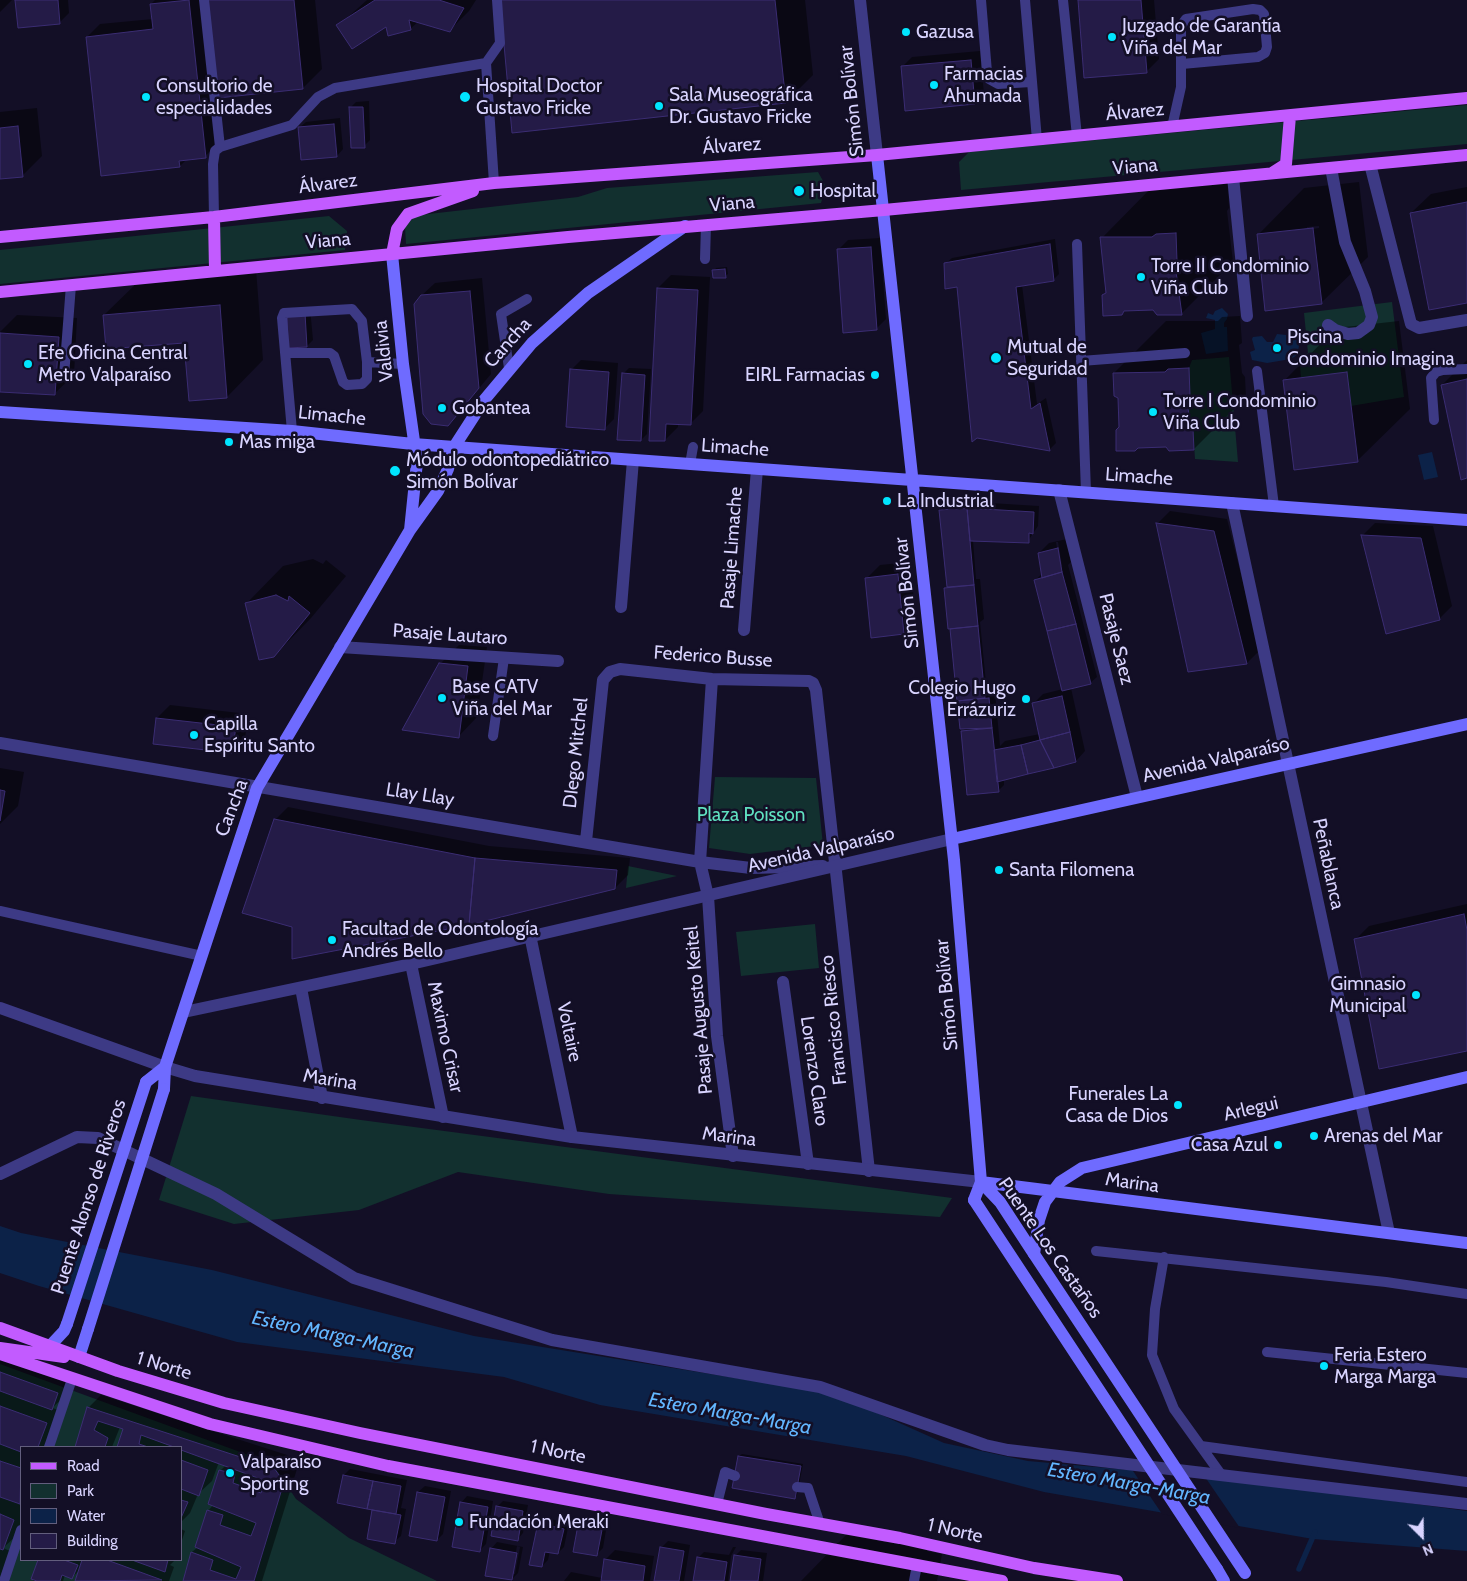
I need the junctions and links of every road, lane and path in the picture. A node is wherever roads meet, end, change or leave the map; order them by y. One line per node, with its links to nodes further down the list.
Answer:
1 (204, 0): 15 (lane)
2 (497, 0): 7 (lane)
3 (860, 0): 16 (street, Simón Bolívar)
4 (981, 0): 9 (lane)
5 (1025, 0): 9 (lane)
6 (1063, 0): 13 (lane)
7 (486, 63): 15 (lane); 22 (lane)
8 (1182, 64): 8 (lane); 12 (lane)
9 (1032, 82): 14 (lane)
10 (1467, 98): 11 (main road, Álvarez)
11 (1290, 116): 12 (main road, Álvarez); 20 (main road)
12 (1172, 127): 13 (main road, Álvarez)
13 (1077, 136): 14 (main road, Álvarez)
14 (1037, 140): 16 (main road, Álvarez)
15 (220, 146): 24 (lane)
16 (877, 155): 22 (main road, Álvarez); 23 (main road, Simón Bolívar)
17 (1467, 155): 18 (main road, Viana)
18 (1370, 164): 19 (main road, Viana); 36 (street)
19 (1331, 168): 20 (main road, Viana); 37 (street)
20 (1272, 173): 21 (main road, Viana)
21 (1233, 177): 23 (main road, Viana); 35 (street)
22 (494, 183): 24 (main road, Álvarez); 29 (main road)
23 (884, 210): 25 (main road, Viana); 56 (main road, Simón Bolívar)
24 (214, 217): 27 (main road, Álvarez); 31 (main road)
25 (706, 224): 26 (main road, Viana); 30 (lane)
26 (685, 226): 29 (main road, Viana); 43 (main road, Cancha)
27 (0, 238)
28 (1077, 244): 40 (lane)
29 (392, 254): 31 (main road, Viana); 42 (main road, Valdivia)
30 (706, 259)
31 (215, 270): 32 (main road, Viana)
32 (71, 285): 33 (main road, Viana); 46 (lane)
33 (0, 292)
34 (527, 299): 43 (lane)
35 (1247, 316)
36 (1467, 320)
37 (1328, 325)
38 (285, 353): 41 (lane); 41 (lane); 49 (lane)
39 (1185, 353): 40 (lane)
40 (1081, 361): 58 (lane)
41 (367, 362): 42 (lane)
42 (403, 364): 50 (main road, Valdivia)
43 (509, 368): 51 (main road, Cancha)
44 (1467, 369): 48 (lane)
45 (1257, 371): 60 (lane)
46 (64, 376)
47 (0, 412): 49 (main road, Limache)
48 (1434, 420)
49 (292, 431): 50 (main road, Limache)
50 (413, 444): 51 (main road, Limache); 62 (main road, Cancha)
51 (454, 447): 53 (main road, Limache); 62 (main road, Cancha)
52 (692, 447): 54 (lane)
53 (634, 460): 54 (main road, Limache); 63 (street)
54 (690, 464): 55 (main road, Limache)
55 (757, 469): 56 (main road, Limache); 64 (street, Pasaje Limache)
56 (914, 480): 57 (main road, Limache); 77 (main road, Simón Bolívar)
57 (1059, 490): 58 (main road, Limache); 76 (street, Pasaje Saez)
58 (1086, 492): 59 (main road, Limache)
59 (1232, 503): 60 (main road, Limache); 74 (street, Peñablanca)
60 (1274, 506): 61 (main road, Limache)
61 (1467, 520)
62 (410, 530): 65 (main road, Cancha)
63 (621, 607)
64 (744, 630)
65 (340, 648): 66 (street, Pasaje Lautaro); 75 (main road, Cancha)
66 (504, 658): 67 (street, Pasaje Lautaro); 72 (lane)
67 (558, 661)
68 (610, 672): 69 (street, Federico Busse); 78 (street, DIego Mitchel)
69 (712, 679): 70 (street, Federico Busse); 79 (street, Pasaje Augusto Keitel)
70 (813, 683): 80 (street, Francisco Riesco)
71 (1467, 724): 74 (main road, Avenida Valparaíso)
72 (493, 736)
73 (0, 743): 75 (street, Llay Llay)
74 (1287, 763): 76 (main road, Avenida Valparaíso); 94 (street, Peñablanca)
75 (257, 788): 78 (street, Llay Llay); 84 (main road, Cancha)
76 (1137, 797): 77 (main road, Avenida Valparaíso)
77 (952, 839): 80 (street, Avenida Valparaíso); 101 (main road, Simón Bolívar)
78 (586, 841): 79 (street, Llay Llay)
79 (700, 862): 80 (street, Llay Llay); 81 (street, Pasaje Augusto Keitel)
80 (835, 866): 81 (street, Avenida Valparaíso); 99 (street, Francisco Riesco)
81 (708, 896): 83 (street, Avenida Valparaíso); 97 (street, Pasaje Augusto Keitel)
82 (0, 911): 84 (lane)
83 (530, 935): 85 (street, Avenida Valparaíso); 96 (street, Voltaire)
84 (202, 956): 89 (main road, Cancha)
85 (411, 964): 87 (street, Avenida Valparaíso); 95 (street, Maximo Crisar)
86 (783, 982): 98 (street, Lorenzo Claro)
87 (301, 988): 89 (street, Avenida Valparaíso); 93 (street)
88 (0, 1008): 90 (street, Marina)
89 (184, 1012): 90 (main road, Cancha)
90 (165, 1067): 92 (main road, Cancha); 93 (street, Marina); 110 (main road, Puente Alonso de Riveros, bridge)
91 (1467, 1078): 94 (main road, Arlegui)
92 (164, 1089): 114 (main road, Puente Alonso de Riveros, bridge)
93 (322, 1098): 95 (street, Marina)
94 (1360, 1102): 102 (main road, Arlegui); 103 (street, Peñablanca)
95 (443, 1118): 96 (street, Marina)
96 (572, 1137): 97 (street, Marina)
97 (733, 1156): 98 (street, Marina)
98 (808, 1164): 99 (street, Marina)
99 (869, 1171): 101 (street, Marina)
100 (0, 1174): 119 (street)
101 (982, 1182): 102 (main road, Marina); 106 (main road, Puente Los Castaños); 133 (main road, Puente Los Castaños, bridge)
102 (1052, 1191): 103 (main road, Marina); 106 (main road)
103 (1388, 1233): 104 (main road, Marina)
104 (1467, 1243)
105 (1096, 1251): 107 (lane)
106 (1034, 1254): 128 (main road, Puente Los Castaños, bridge)
107 (1164, 1257): 108 (lane); 118 (lane)
108 (1467, 1294)
109 (0, 1328): 110 (main road, 1 Norte)
110 (48, 1347): 114 (main road, 1 Norte)
111 (0, 1348): 114 (main road)
112 (1267, 1352): 115 (lane)
113 (0, 1354): 116 (main road, 1 Norte)
114 (79, 1357): 123 (main road, 1 Norte)
115 (1467, 1373)
116 (72, 1379): 117 (lane); 127 (main road, 1 Norte)
117 (49, 1446)
118 (1201, 1446): 119 (lane); 121 (lane)
119 (1220, 1473): 124 (street)
120 (734, 1476): 123 (lane)
121 (1467, 1482)
122 (797, 1487): 125 (lane)
123 (717, 1504): 125 (main road, 1 Norte)
124 (1467, 1504)
125 (820, 1524): 132 (main road, 1 Norte)
126 (20, 1533): 129 (lane)
127 (917, 1564): 130 (lane); 131 (main road, 1 Norte)
128 (1247, 1577)
129 (4, 1581)
130 (914, 1581)
131 (1002, 1581)
132 (1116, 1581)
133 (1224, 1581)

